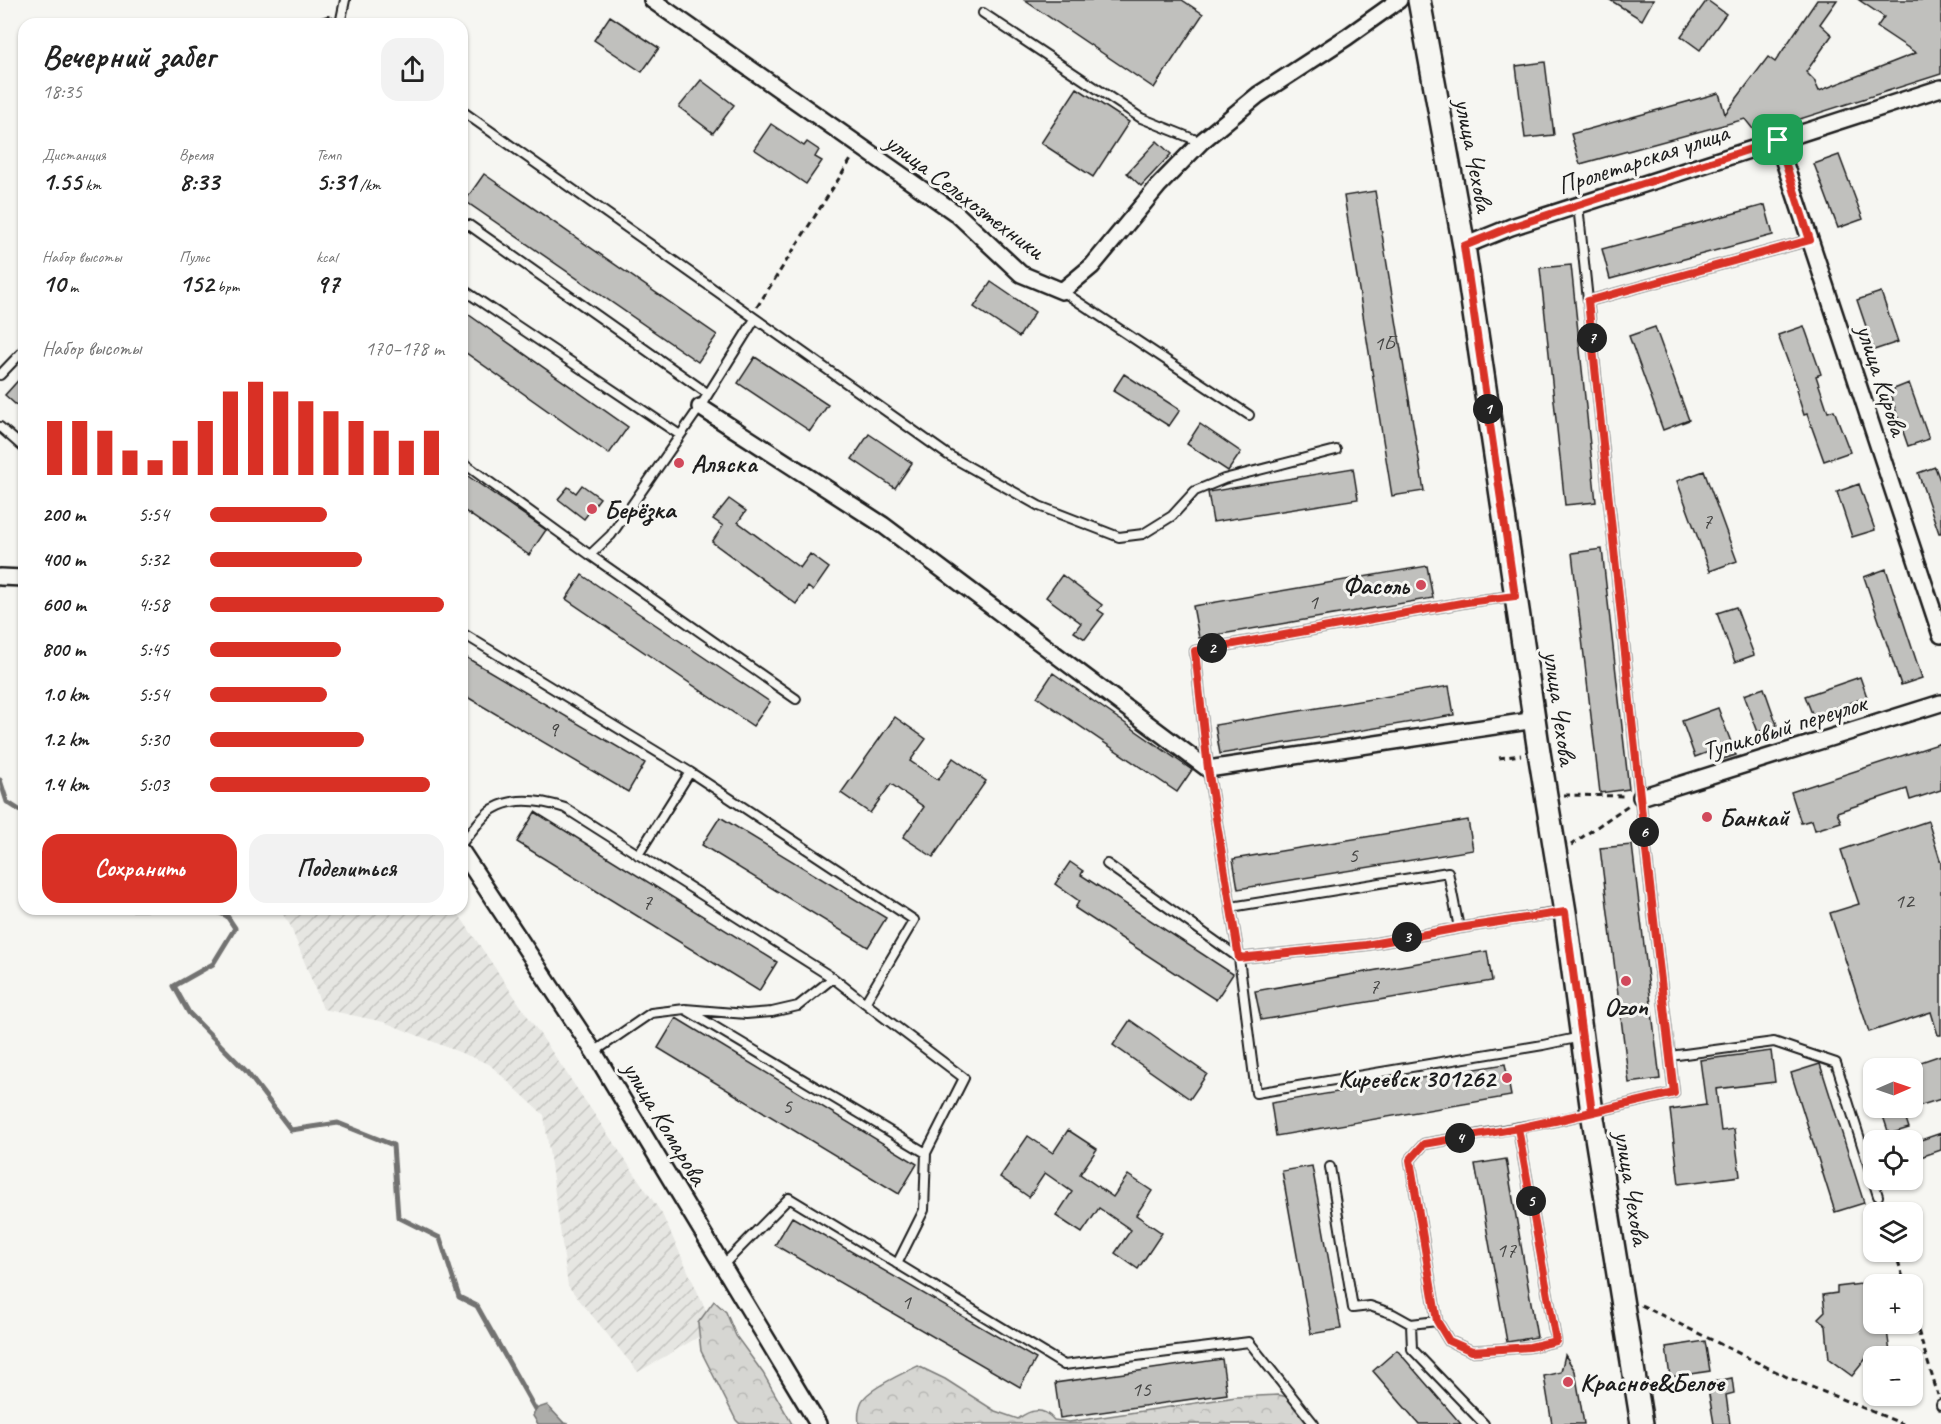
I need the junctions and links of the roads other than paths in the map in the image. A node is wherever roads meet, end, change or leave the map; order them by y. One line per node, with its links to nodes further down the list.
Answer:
1 (345, 0): 6 (lane)
2 (652, 0): 15 (street, улица Сельхозтехники)
3 (1399, 0): 10 (street)
4 (1419, 0): 14 (main road, улица Чехова)
5 (983, 13): 10 (lane)
6 (341, 18)
7 (1941, 88): 9 (street, Пролетарская улица)
8 (468, 115): 18 (lane)
9 (1778, 140): 11 (street, Пролетарская улица); 13 (street, улица Кирова)
10 (1201, 142): 15 (street)
11 (1578, 205): 14 (street, Пролетарская улица); 17 (lane)
12 (468, 225): 21 (lane)
13 (1810, 240): 17 (lane); 32 (street, улица Кирова)
14 (1464, 246): 31 (main road, улица Чехова)
15 (1062, 291): 22 (lane)
16 (468, 293): 24 (lane)
17 (1588, 301): 39 (lane)
18 (753, 317): 21 (lane); 26 (lane)
19 (18, 356): 20 (lane)
20 (0, 375)
21 (704, 400): 24 (lane); 37 (street)
22 (1250, 415)
23 (0, 427): 25 (lane)
24 (680, 435): 28 (lane)
25 (18, 442)
26 (1336, 450)
27 (468, 466): 28 (lane)
28 (590, 555): 34 (lane)
29 (0, 577): 30 (street)
30 (18, 578)
31 (1515, 596): 36 (main road, улица Чехова); 37 (lane)
32 (1941, 635)
33 (468, 637): 38 (lane)
34 (796, 699)
35 (1941, 703): 39 (street, Тупиковый переулок)
36 (1535, 720): 37 (street); 45 (main road, улица Чехова)
37 (1208, 769): 44 (lane)
38 (690, 772): 41 (lane); 49 (lane)
39 (1641, 797): 53 (lane)
40 (468, 836): 41 (lane)
41 (638, 855): 48 (lane)
42 (468, 861): 52 (street, улица Комарова)
43 (1107, 864): 47 (lane)
44 (1231, 907): 46 (lane); 47 (lane)
45 (1565, 912): 46 (lane); 51 (main road, улица Чехова)
46 (1459, 928): 47 (lane)
47 (1239, 958): 51 (lane)
48 (833, 978): 49 (lane); 50 (lane)
49 (864, 1003): 56 (lane)
50 (685, 1009): 52 (lane); 56 (lane)
51 (1582, 1037): 54 (main road, улица Чехова)
52 (594, 1052): 60 (street, улица Комарова)
53 (1670, 1056): 54 (lane); 58 (lane)
54 (1592, 1112): 55 (lane); 66 (main road, улица Чехова)
55 (1518, 1128): 61 (lane); 61 (lane)
56 (926, 1153): 59 (lane)
57 (1330, 1167): 62 (lane)
58 (1878, 1196)
59 (897, 1264): 60 (lane); 64 (lane)
60 (723, 1265): 63 (street, улица Комарова)
61 (1437, 1321): 62 (lane)
62 (1412, 1324): 65 (lane)
63 (818, 1424)
64 (1314, 1424)
65 (1484, 1424)
66 (1642, 1424)

